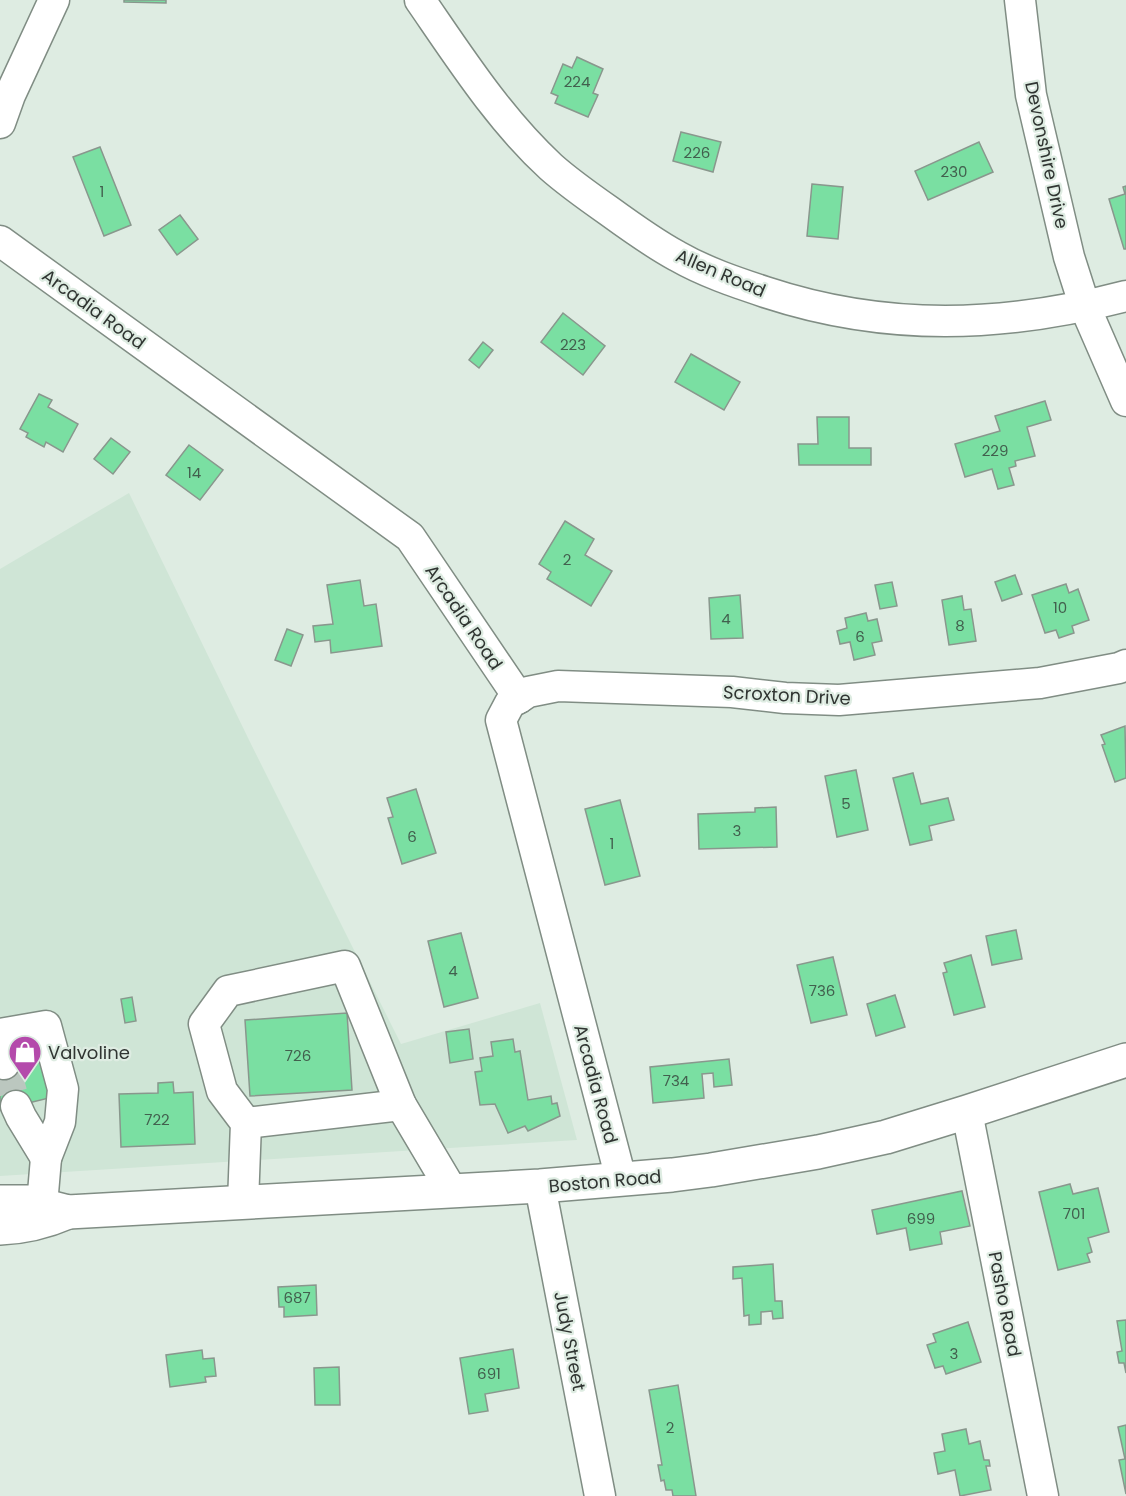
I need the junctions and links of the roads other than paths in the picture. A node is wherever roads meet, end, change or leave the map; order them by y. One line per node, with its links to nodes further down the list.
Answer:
1 (54, 0): 4 (street)
2 (420, 0): 7 (street, Allen Road)
3 (1020, 0): 7 (street, Devonshire Drive)
4 (0, 123)
5 (0, 242): 10 (street, Arcadia Road)
6 (1126, 296): 7 (street, Allen Road)
7 (1085, 307): 8 (street)
8 (1126, 400)
9 (1126, 665): 10 (street, Scroxton Drive)
10 (519, 698): 18 (street, Arcadia Road)
11 (0, 1034): 17 (street)
12 (1126, 1060): 15 (main road, Boston Road)
13 (400, 1105): 16 (street); 16 (street); 20 (street)
14 (16, 1106): 17 (street)
15 (967, 1112): 18 (main road, Boston Road); 26 (street, Pasho Road)
16 (246, 1124): 22 (street)
17 (46, 1158): 23 (street)
18 (621, 1179): 19 (main road, Boston Road)
19 (540, 1186): 20 (main road, Boston Road); 25 (street, Judy Street)
20 (452, 1191): 22 (main road, Boston Road)
21 (0, 1202): 23 (main road, Boston Road)
22 (243, 1203): 23 (main road, Boston Road)
23 (56, 1209): 24 (main road, Boston Road)
24 (0, 1228)
25 (600, 1496)
26 (1043, 1496)

